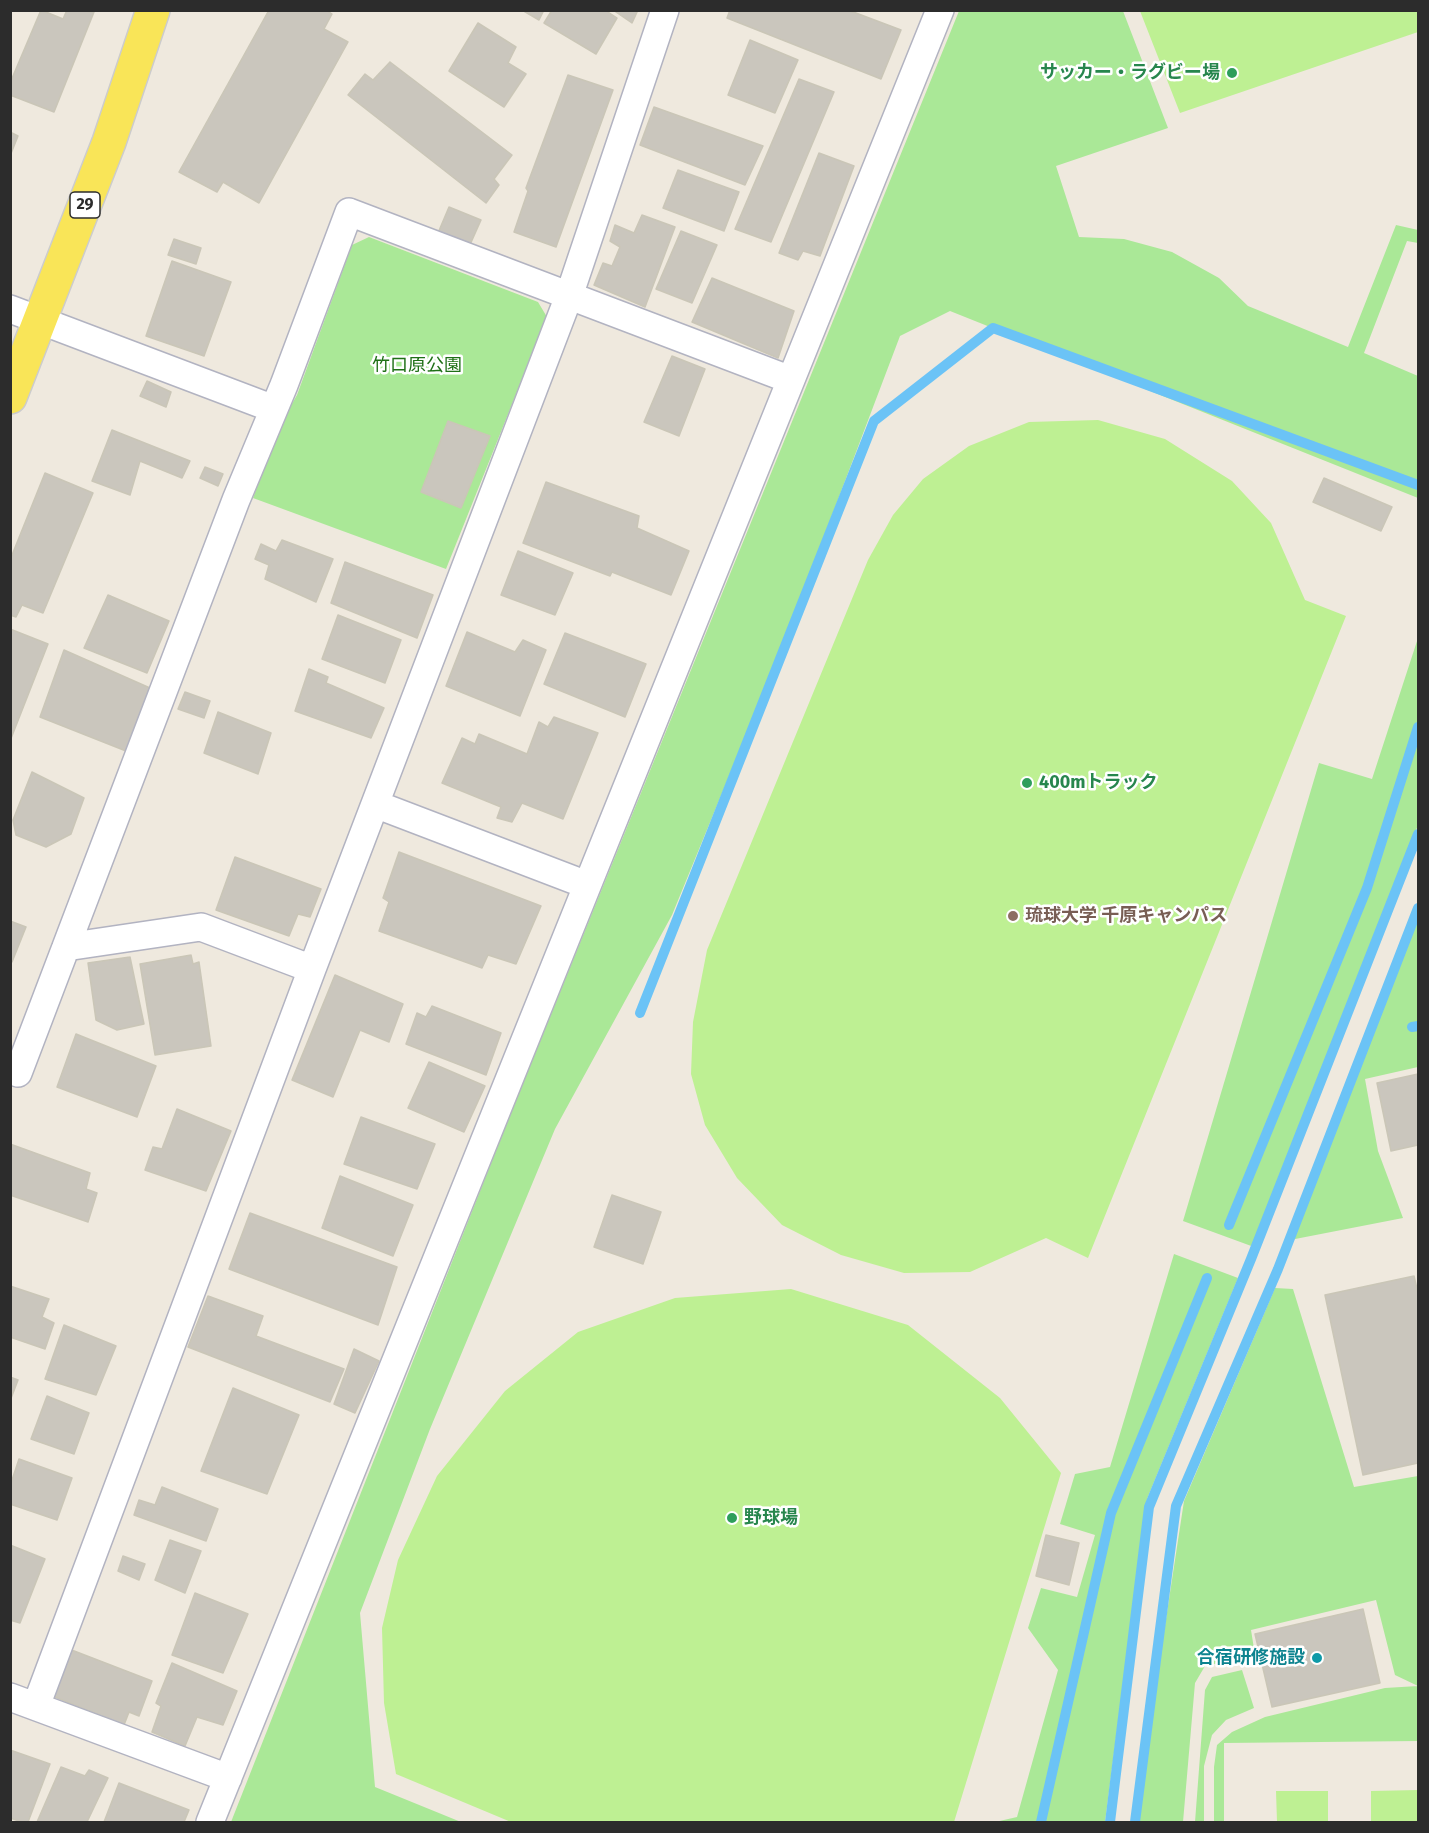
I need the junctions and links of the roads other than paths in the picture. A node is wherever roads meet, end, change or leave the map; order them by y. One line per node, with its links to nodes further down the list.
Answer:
1 (153, 10): 6 (main road, 29)
2 (665, 10): 4 (street)
3 (940, 10): 7 (street)
4 (569, 296): 7 (street); 9 (street); 10 (street)
5 (10, 309): 6 (street)
6 (40, 322): 8 (main road, 29); 9 (street)
7 (791, 380): 11 (street)
8 (10, 397)
9 (274, 409): 12 (street)
10 (375, 804): 11 (street); 13 (street)
11 (588, 885): 17 (street)
12 (66, 947): 13 (street); 14 (street)
13 (312, 969): 16 (street)
14 (10, 1070)
15 (10, 1697): 16 (street)
16 (36, 1706): 17 (street)
17 (228, 1778): 18 (street)
18 (210, 1822)

